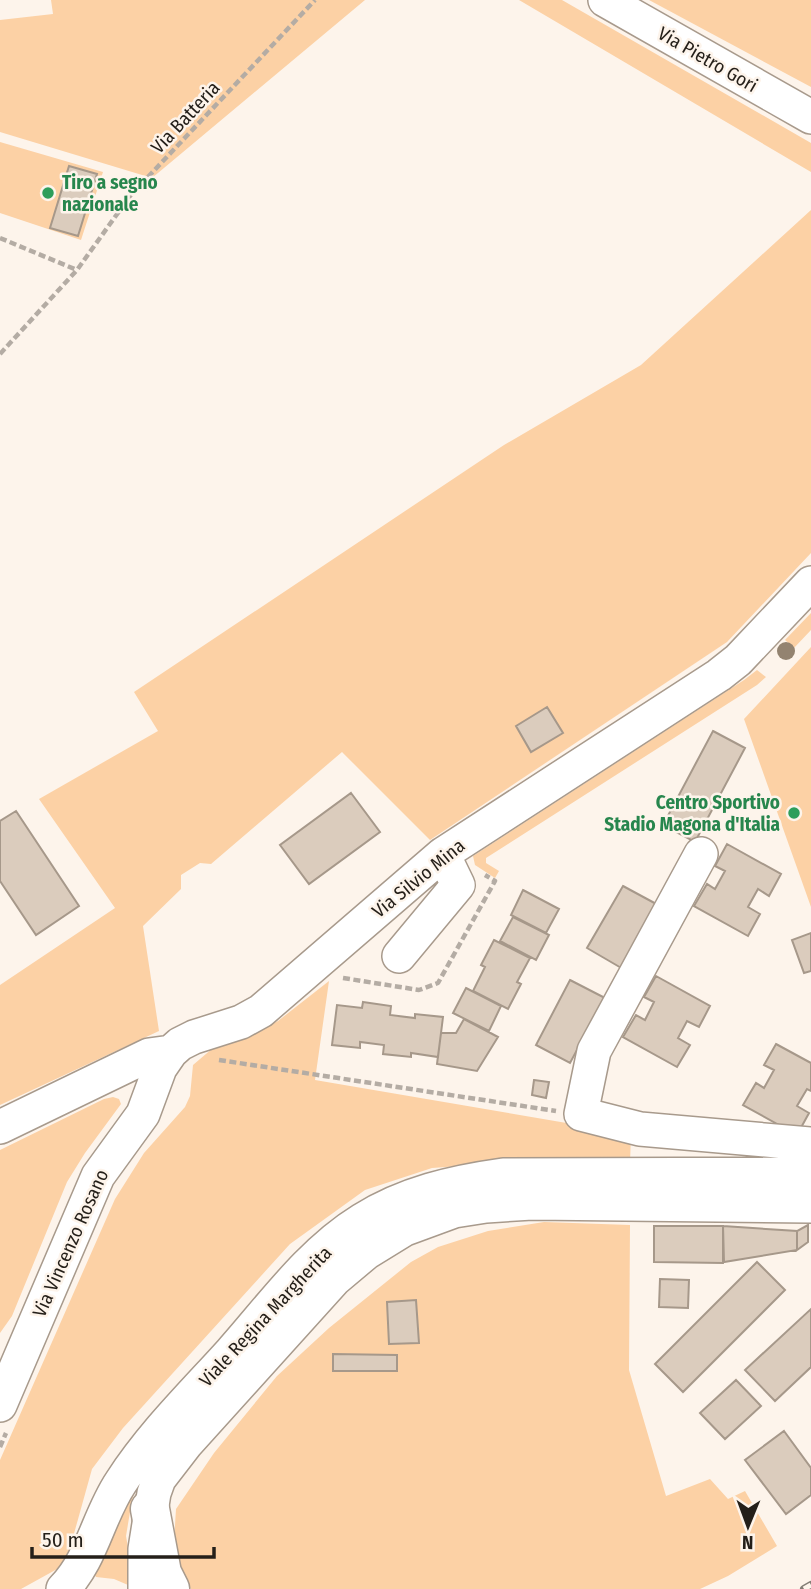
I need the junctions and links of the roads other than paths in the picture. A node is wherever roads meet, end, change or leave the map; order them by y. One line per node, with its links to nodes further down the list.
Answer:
1 (605, 0): 2 (street, Via Pietro Gori)
2 (811, 117)
3 (811, 583): 4 (street, Via Silvio Mina)
4 (443, 854): 6 (street); 7 (street, Via Silvio Mina)
5 (701, 854): 9 (street)
6 (399, 956)
7 (171, 1052): 8 (street, Via Silvio Mina); 12 (street, Via Vincenzo Rosano)
8 (0, 1127)
9 (811, 1144)
10 (811, 1174): 14 (street, Viale Regina Margherita)
11 (811, 1206): 13 (street, Viale Regina Margherita)
12 (0, 1405)
13 (150, 1509): 15 (street, Viale Regina Margherita); 16 (main road)
14 (63, 1589)
15 (145, 1589)
16 (170, 1589)

